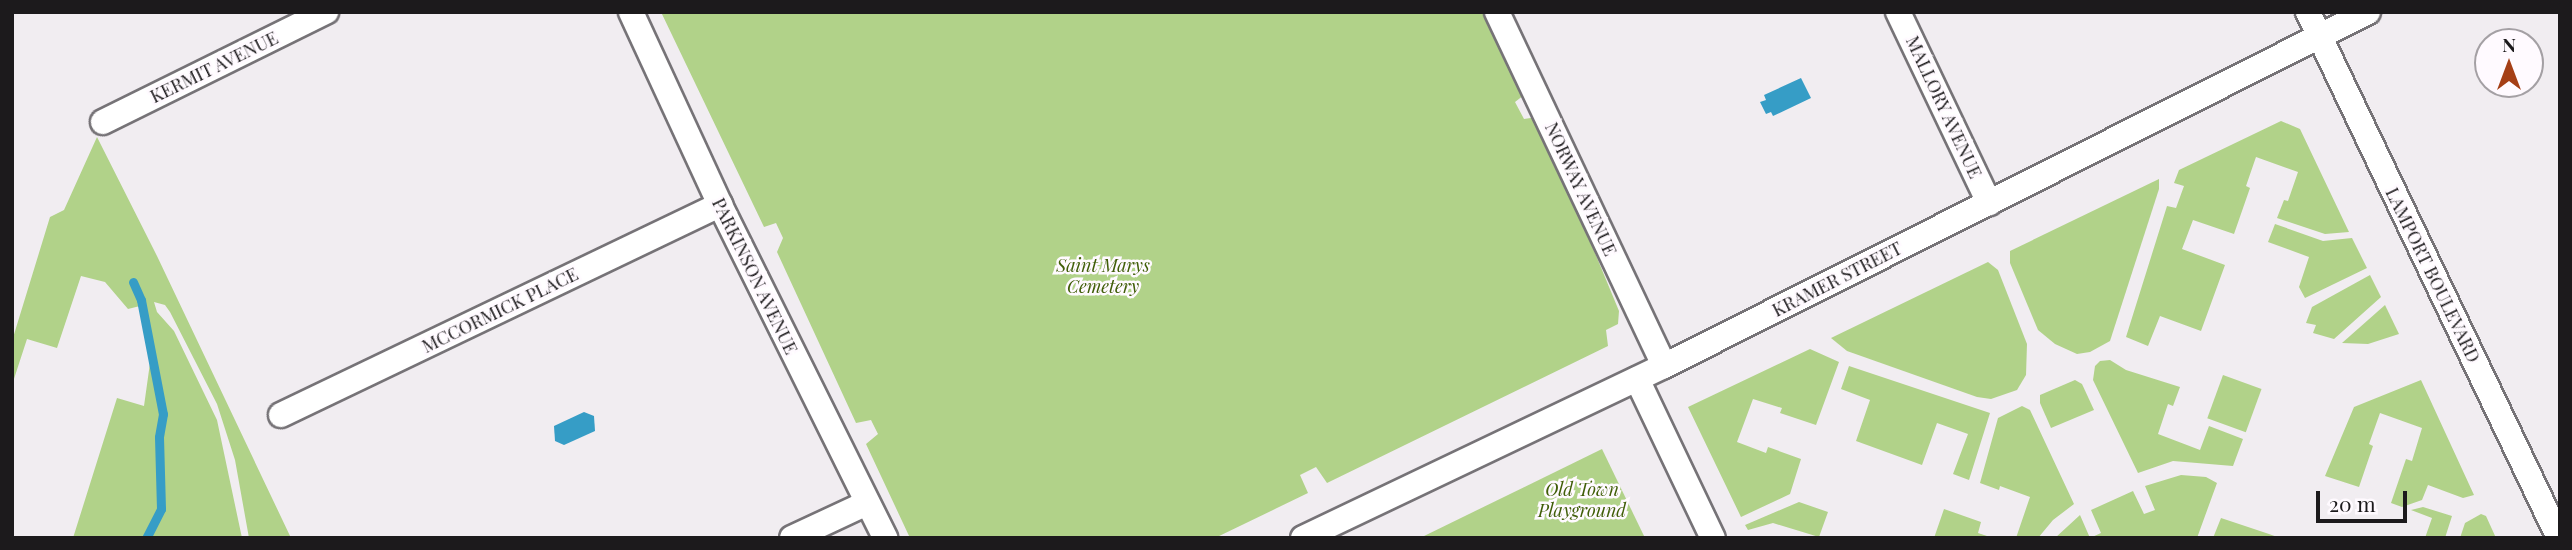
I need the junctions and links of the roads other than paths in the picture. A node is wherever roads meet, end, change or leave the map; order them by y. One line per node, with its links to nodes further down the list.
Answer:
1 (326, 12): 8 (street, KERMIT AVENUE)
2 (631, 12): 10 (street, PARKINSON AVENUE)
3 (1497, 12): 11 (street, NORWAY AVENUE)
4 (1898, 12): 9 (street, MALLORY AVENUE)
5 (2308, 12): 7 (street, LAMPORT BOULEVARD)
6 (2368, 12): 7 (street, KRAMER STREET)
7 (2319, 37): 9 (street, KRAMER STREET); 19 (street, LAMPORT BOULEVARD)
8 (103, 122)
9 (1989, 203): 11 (street, KRAMER STREET)
10 (720, 205): 13 (street, MCCORMICK PLACE); 14 (street, PARKINSON AVENUE)
11 (1664, 366): 12 (street, KRAMER STREET)
12 (1637, 379): 17 (street, KRAMER STREET); 18 (street)
13 (281, 415)
14 (867, 503): 15 (street); 16 (street, PARKINSON AVENUE)
15 (792, 538)
16 (885, 538)
17 (1303, 538)
18 (1713, 538)
19 (2559, 538)

